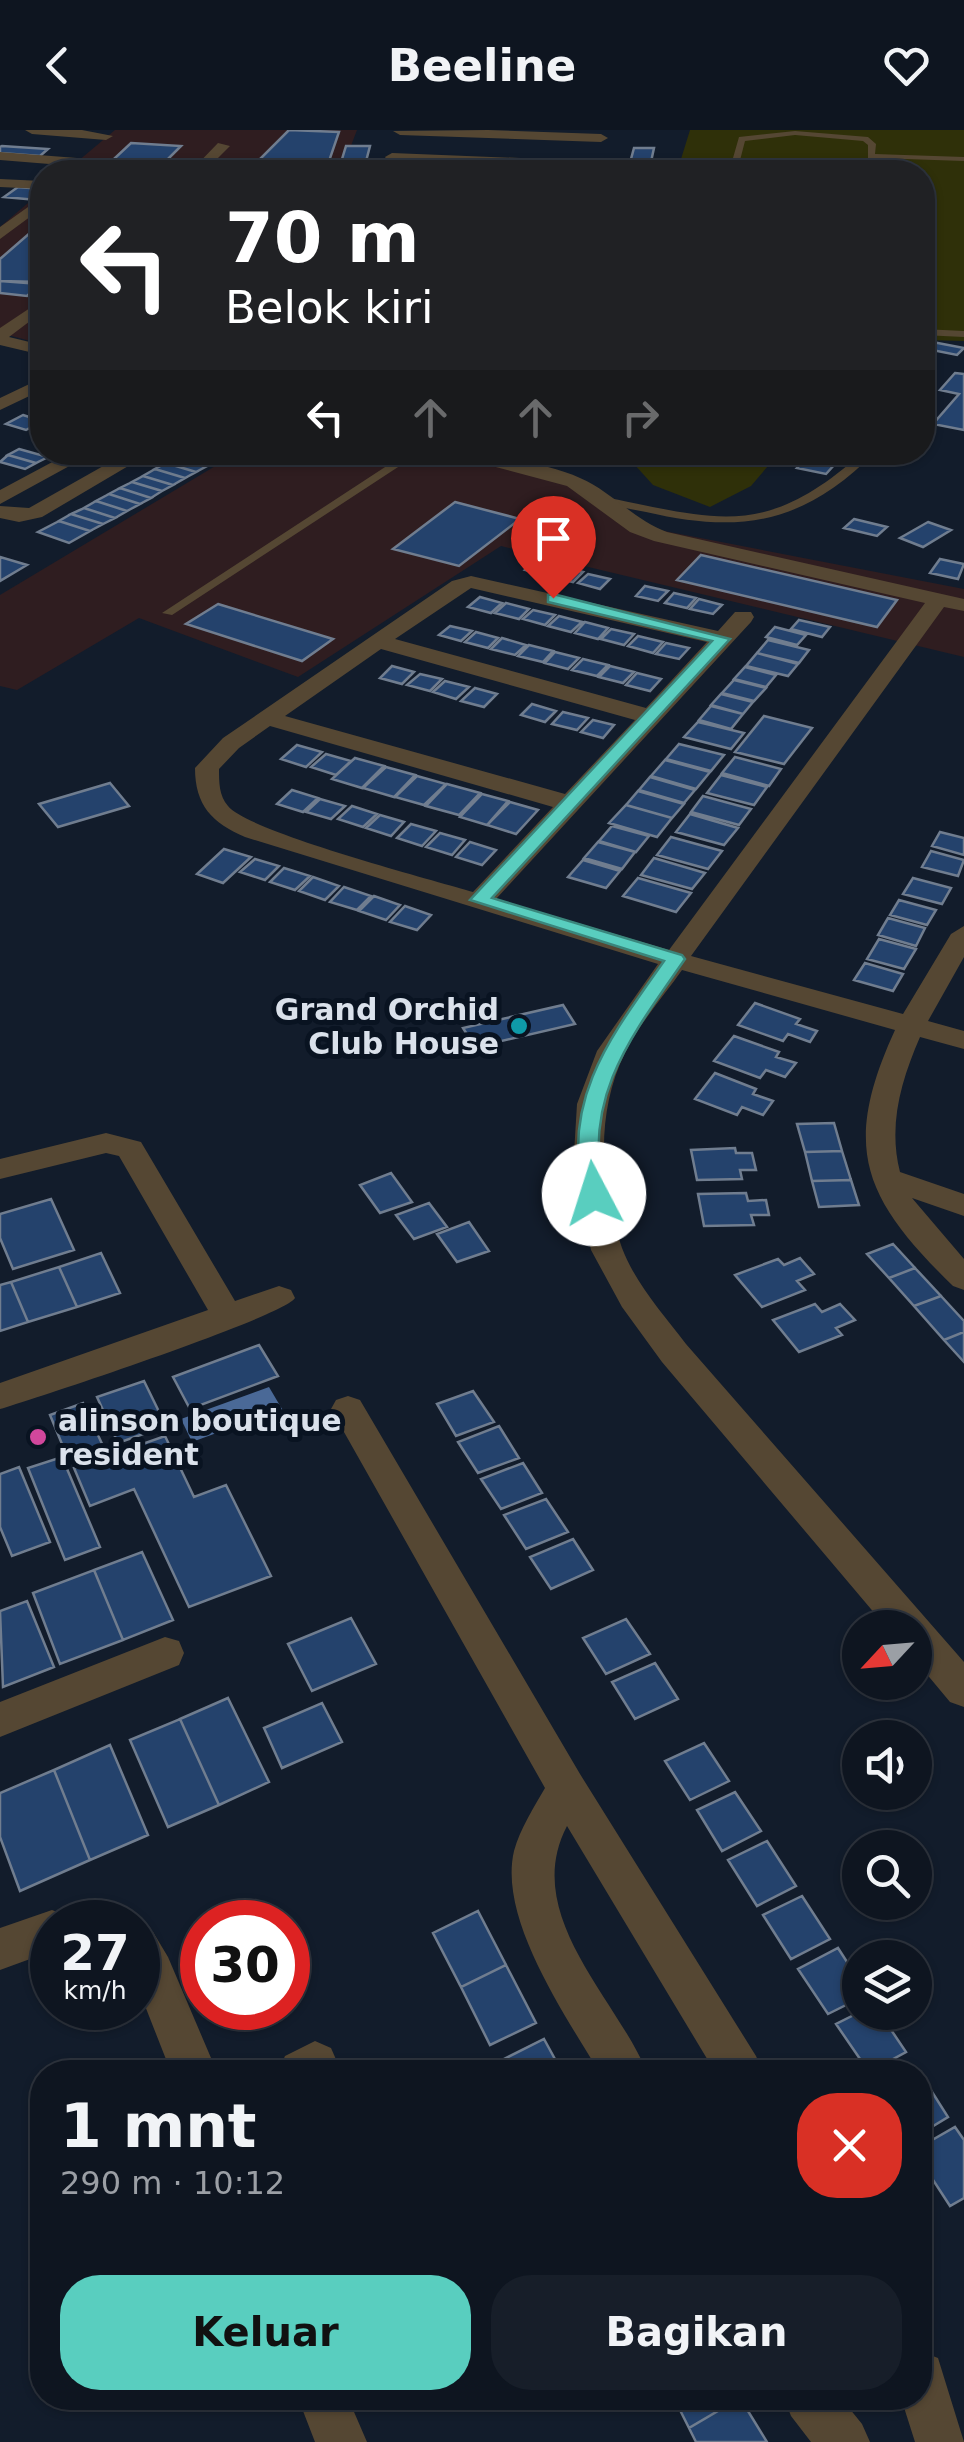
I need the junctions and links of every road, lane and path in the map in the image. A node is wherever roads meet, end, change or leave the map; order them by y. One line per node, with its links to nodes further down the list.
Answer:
1 (32, 130): 4 (street)
2 (400, 130): 3 (street); 11 (street)
3 (604, 134): 12 (street)
4 (106, 136)
5 (223, 146): 10 (street)
6 (0, 156): 9 (street)
7 (871, 156): 8 (lane); 13 (lane); 14 (lane)
8 (964, 159)
9 (51, 160)
10 (209, 160)
11 (391, 160)
12 (597, 160)
13 (735, 160)
14 (871, 160)
15 (0, 183): 16 (street)
16 (30, 185)
17 (30, 210): 18 (street)
18 (0, 234)
19 (30, 314): 22 (street)
20 (935, 333): 21 (lane)
21 (964, 334)
22 (0, 338): 23 (street)
23 (30, 347)
24 (30, 389): 25 (street)
25 (0, 405)
26 (62, 465): 31 (street)
27 (120, 465): 33 (street)
28 (396, 465): 35 (lane)
29 (503, 465): 32 (street)
30 (854, 465): 32 (lane)
31 (0, 498)
32 (598, 498): 34 (street)
33 (0, 512)
34 (952, 602): 44 (street)
35 (168, 613)
36 (742, 617): 37 (street)
37 (722, 639): 38 (street); 39 (street)
38 (377, 641): 39 (street); 40 (street)
39 (648, 716): 41 (street)
40 (266, 718): 41 (street); 42 (street)
41 (568, 803): 42 (street)
42 (480, 900): 44 (street)
43 (964, 934): 45 (street)
44 (676, 959): 45 (street); 55 (street)
45 (912, 1024): 46 (street); 48 (street)
46 (964, 1040)
47 (0, 1169): 52 (street)
48 (888, 1179): 49 (street); 50 (street)
49 (964, 1205)
50 (964, 1278)
51 (279, 1298): 52 (street)
52 (229, 1318): 53 (street)
53 (0, 1396)
54 (348, 1410): 60 (street)
55 (896, 1610)
56 (932, 1652): 58 (street)
57 (166, 1654): 59 (street)
58 (964, 1690)
59 (0, 1720)
60 (566, 1788): 65 (street); 66 (street)
61 (30, 1939): 62 (street)
62 (0, 1949)
63 (160, 1989): 64 (street)
64 (189, 2060)
65 (617, 2060)
66 (733, 2060)
67 (328, 2410): 70 (street)
68 (819, 2410): 71 (street)
69 (931, 2410): 72 (street)
70 (340, 2442)
71 (844, 2442)
72 (941, 2442)

